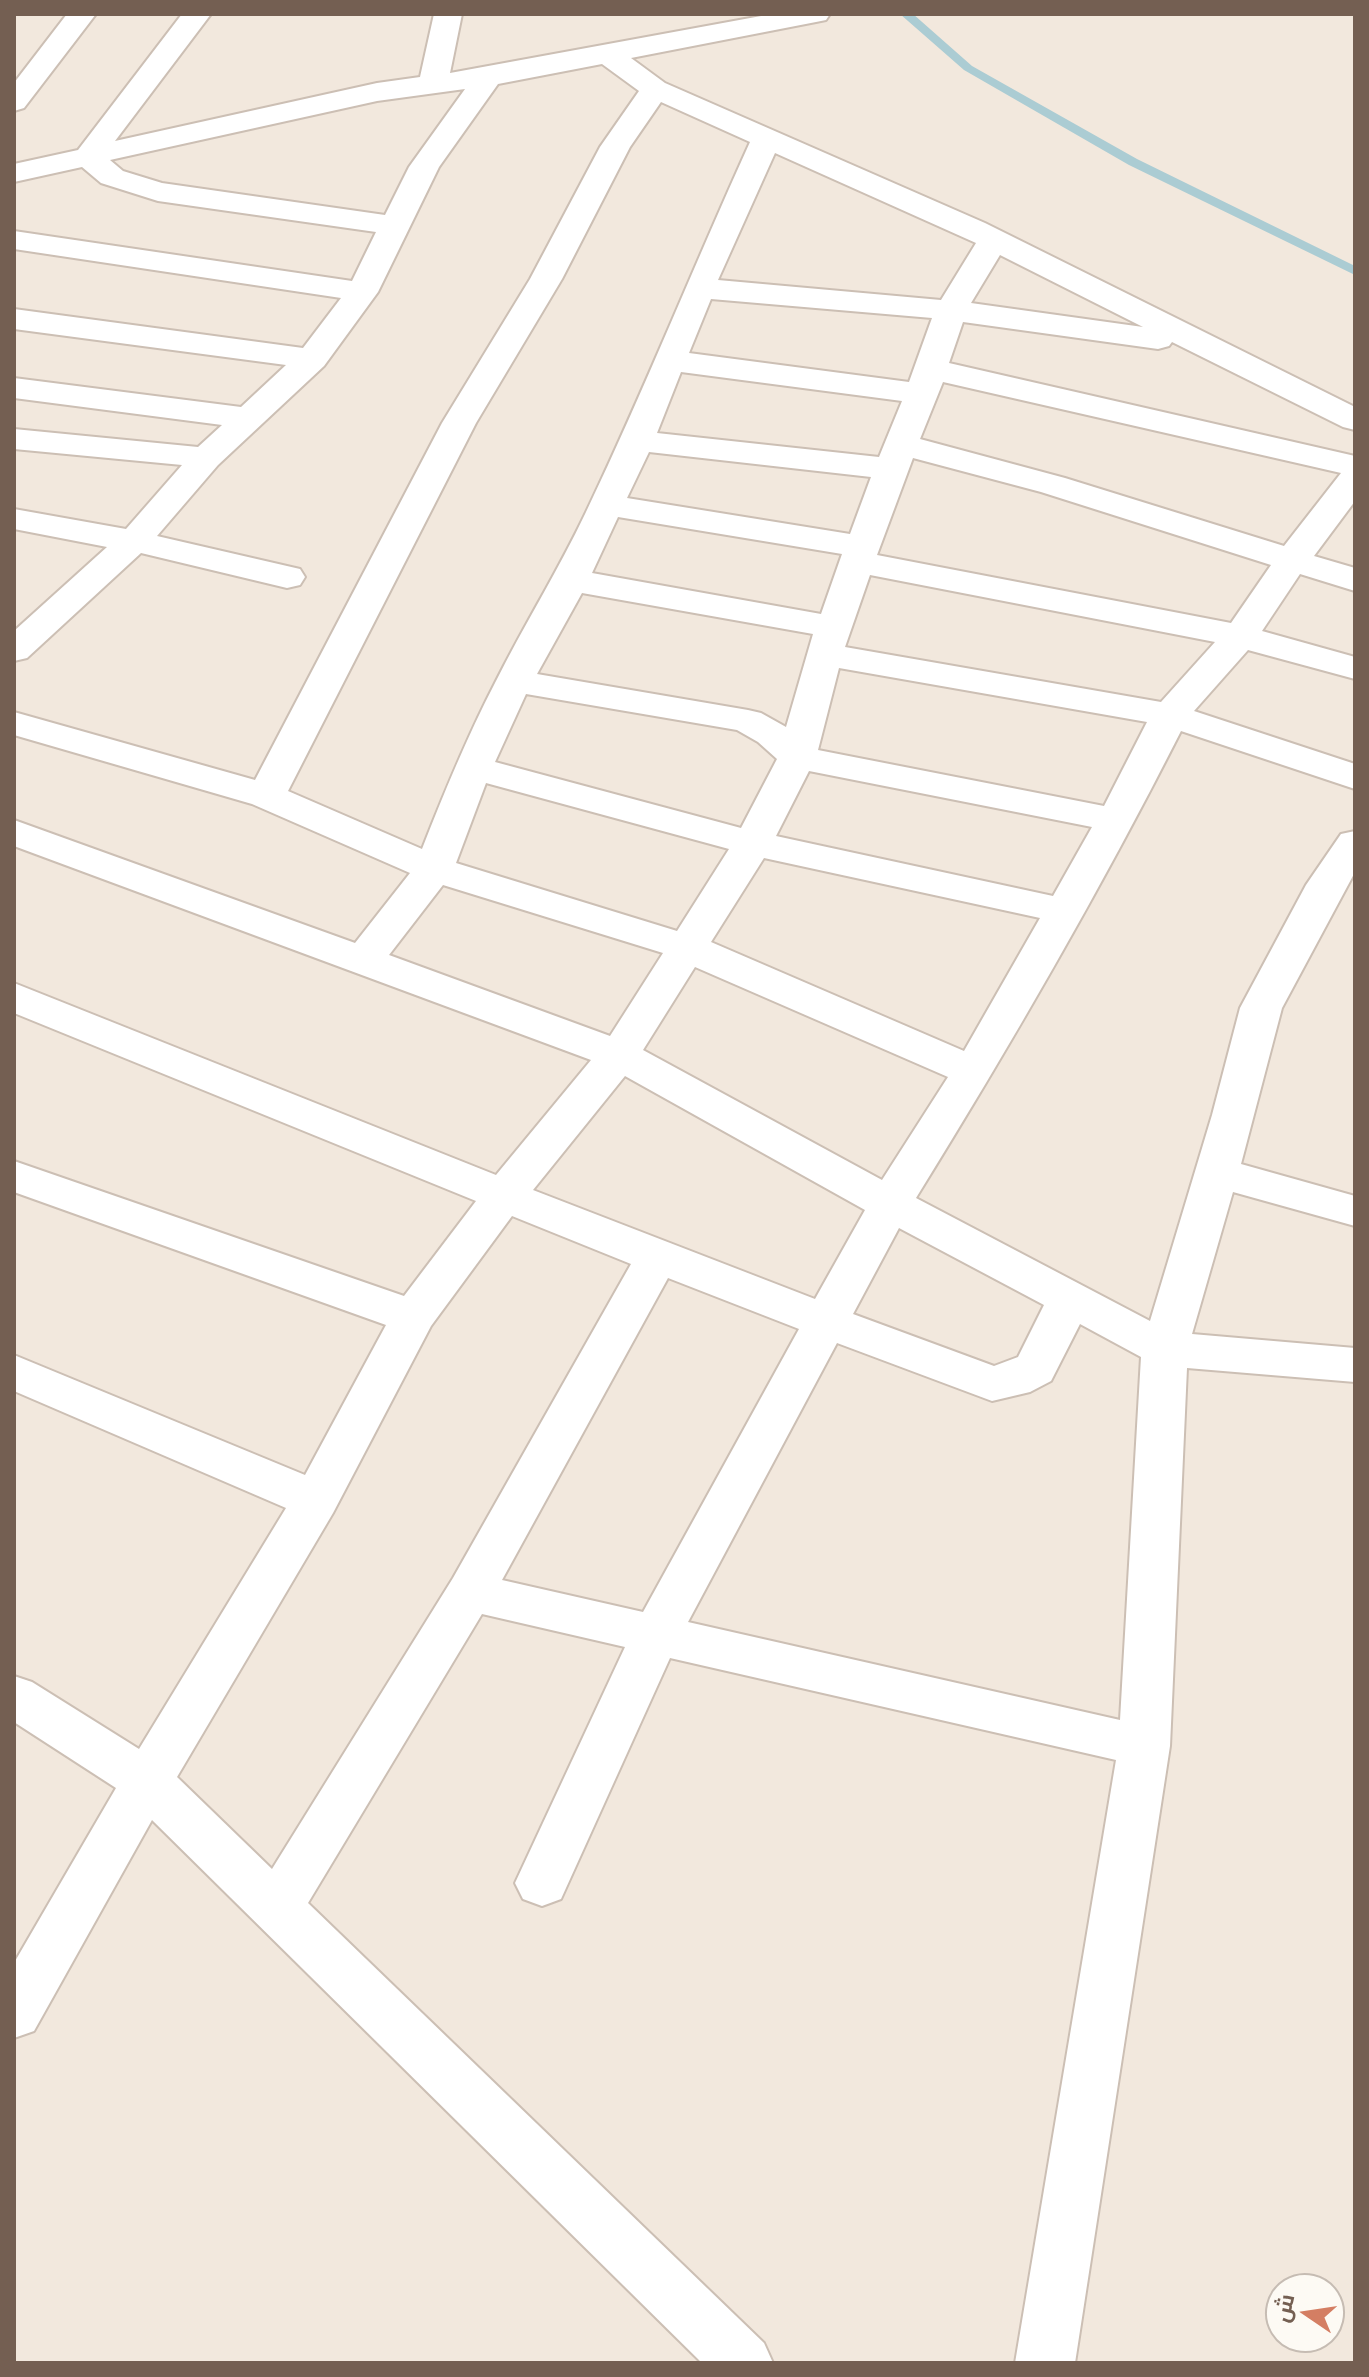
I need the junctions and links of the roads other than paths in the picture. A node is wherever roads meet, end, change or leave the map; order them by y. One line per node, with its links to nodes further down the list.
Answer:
1 (82, 14): 9 (street)
2 (197, 14): 11 (street)
3 (448, 14): 7 (street)
4 (816, 14): 5 (street)
5 (609, 55): 6 (street); 8 (street)
6 (488, 77): 7 (street); 13 (street)
7 (433, 84): 11 (street)
8 (655, 89): 10 (street); 52 (street)
9 (14, 102)
10 (766, 139): 15 (street); 16 (street)
11 (88, 157): 12 (street); 13 (street)
12 (14, 173)
13 (396, 226): 17 (street)
14 (14, 240): 17 (street)
15 (994, 240): 18 (street); 20 (street)
16 (699, 288): 18 (street); 22 (street)
17 (362, 292): 21 (street)
18 (951, 309): 20 (street); 23 (street)
19 (14, 319): 21 (street)
20 (1204, 347): 26 (street)
21 (312, 359): 25 (street)
22 (671, 361): 23 (street); 28 (street)
23 (926, 382): 29 (street); 31 (street)
24 (14, 388): 25 (street)
25 (250, 418): 30 (street)
26 (1355, 420)
27 (14, 439): 30 (street)
28 (637, 441): 29 (street); 33 (street)
29 (896, 457): 36 (street); 37 (street)
30 (206, 458): 35 (street)
31 (1355, 466)
32 (1355, 478): 37 (street)
33 (607, 505): 36 (street); 39 (street)
34 (14, 519): 35 (street)
35 (134, 541): 38 (street); 41 (street)
36 (860, 554): 42 (street); 43 (street)
37 (1293, 559): 40 (street); 42 (street)
38 (287, 577)
39 (571, 580): 43 (street); 46 (street)
40 (1355, 580)
41 (29, 620): 44 (street)
42 (1240, 636): 45 (street); 47 (street)
43 (829, 640): 47 (street); 49 (street)
44 (14, 650)
45 (1355, 668)
46 (514, 681): 49 (street); 50 (street)
47 (1170, 715): 51 (street); 53 (street)
48 (14, 723): 52 (street)
49 (797, 757): 53 (street); 55 (street)
50 (473, 768): 55 (street); 57 (street)
51 (1355, 777)
52 (266, 796): 57 (street)
53 (1116, 820): 59 (street)
54 (14, 832): 61 (street)
55 (753, 843): 59 (street); 60 (street)
56 (1355, 843): 58 (street)
57 (434, 869): 60 (street); 61 (street)
58 (1341, 890): 65 (street)
59 (1064, 911): 64 (street)
60 (686, 947): 63 (street); 64 (street)
61 (363, 961): 63 (street)
62 (14, 997): 67 (street)
63 (619, 1055): 67 (street); 68 (street)
64 (973, 1071): 68 (street)
65 (1217, 1172): 69 (street); 74 (street)
66 (14, 1176): 72 (street)
67 (504, 1195): 70 (street); 72 (street)
68 (890, 1204): 71 (street); 73 (street)
69 (1355, 1211)
70 (657, 1257): 73 (street); 78 (street)
71 (1070, 1299): 73 (street); 74 (street)
72 (413, 1317): 77 (street)
73 (827, 1321): 79 (street)
74 (1165, 1349): 75 (street); 81 (street)
75 (1355, 1365)
76 (14, 1372): 77 (street)
77 (316, 1500): 82 (street)
78 (470, 1592): 79 (street); 84 (street)
79 (656, 1634): 81 (street); 83 (street)
80 (14, 1696): 82 (street)
81 (1144, 1746): 87 (street)
82 (147, 1781): 84 (street); 85 (street)
83 (542, 1883)
84 (277, 1907): 86 (street)
85 (14, 2014)
86 (743, 2363)
87 (1045, 2363)

